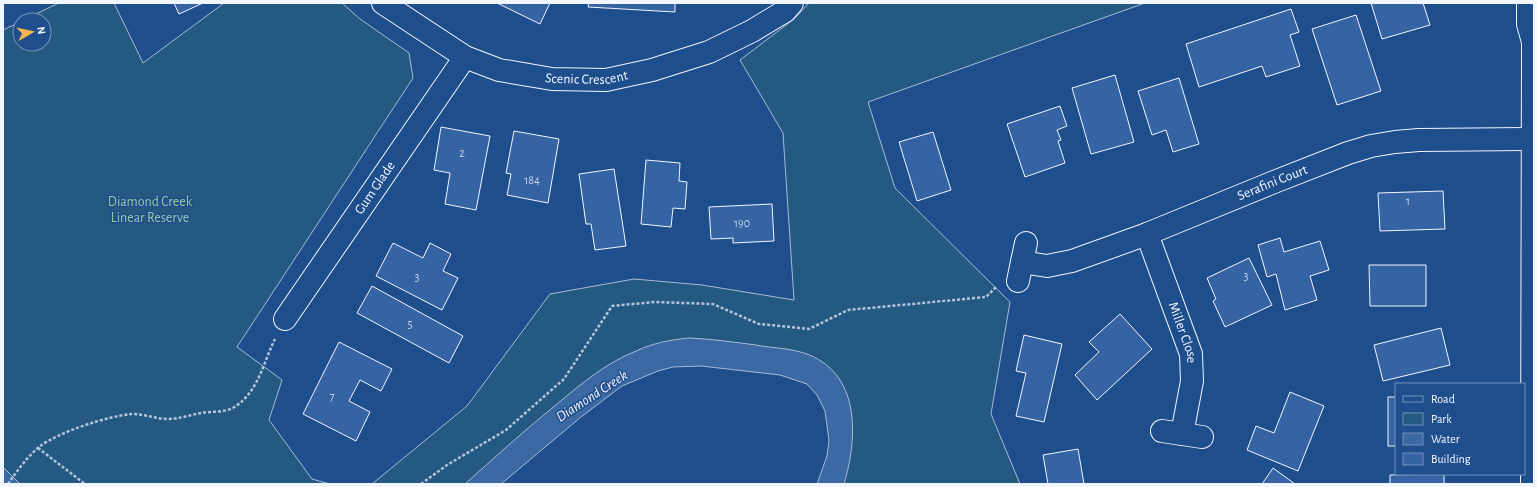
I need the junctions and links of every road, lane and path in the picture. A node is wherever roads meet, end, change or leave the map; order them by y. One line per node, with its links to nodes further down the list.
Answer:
1 (383, 3): 5 (street, Scenic Crescent)
2 (792, 3): 5 (street, Scenic Crescent)
3 (1528, 3): 4 (street)
4 (1534, 41): 6 (street)
5 (465, 56): 9 (street, Gum Glade)
6 (1532, 139): 7 (street, Serafini Court); 15 (street)
7 (1147, 234): 8 (street, Serafini Court); 10 (street, Miller Close)
8 (1022, 262): 14 (path)
9 (285, 319): 11 (path)
10 (1182, 434)
11 (38, 448): 12 (path); 13 (path)
12 (8, 484)
13 (85, 484)
14 (421, 484)
15 (1532, 484)

